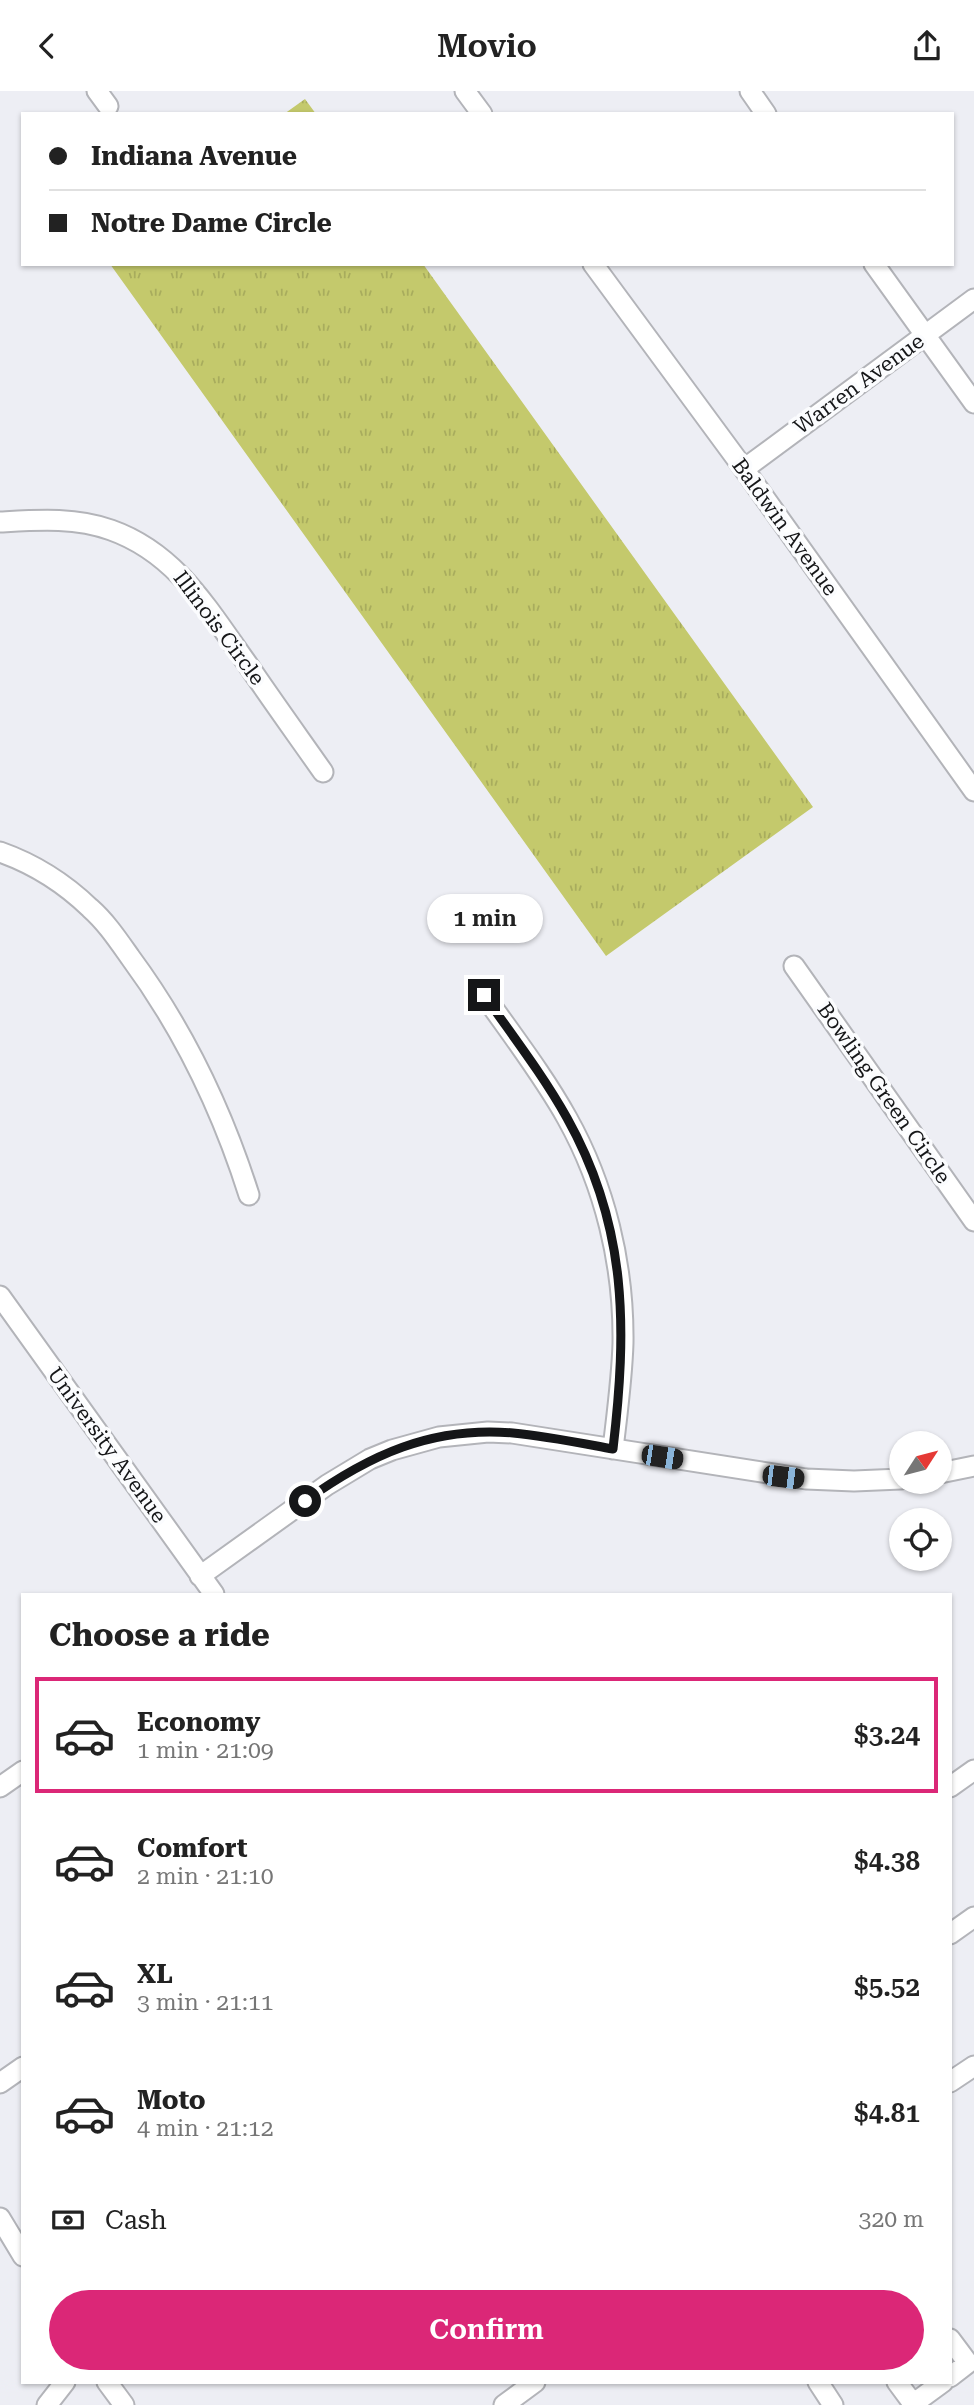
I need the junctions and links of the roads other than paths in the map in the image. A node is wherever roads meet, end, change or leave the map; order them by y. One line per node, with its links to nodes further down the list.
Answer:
1 (465, 91): 3 (street)
2 (750, 91): 4 (street)
3 (481, 112)
4 (765, 112)
5 (594, 266): 10 (street, Baldwin Avenue)
6 (875, 266): 8 (street)
7 (974, 299): 8 (street, Warren Avenue)
8 (925, 335): 9 (street); 10 (street, Warren Avenue)
9 (974, 403)
10 (744, 469): 13 (street, Baldwin Avenue)
11 (0, 522): 12 (street, Illinois Circle)
12 (323, 772)
13 (974, 792)
14 (0, 852): 17 (street)
15 (794, 966): 18 (street, Bowling Green Circle)
16 (484, 995): 20 (street)
17 (249, 1195)
18 (974, 1221)
19 (0, 1296): 24 (street, University Avenue)
20 (613, 1449): 23 (street); 24 (street)
21 (974, 1466): 22 (street)
22 (952, 1471)
23 (889, 1480)
24 (200, 1576): 25 (street, University Avenue)
25 (213, 1593)
26 (974, 1770): 28 (street)
27 (21, 1772): 29 (street)
28 (952, 1785)
29 (0, 1787)
30 (974, 1917): 31 (street)
31 (952, 1933)
32 (974, 2066): 34 (street)
33 (21, 2068): 35 (street)
34 (952, 2081)
35 (0, 2083)
36 (0, 2218): 37 (street)
37 (21, 2253)
38 (952, 2342): 39 (street)
39 (952, 2375)
40 (63, 2384): 46 (street)
41 (108, 2384): 47 (street)
42 (532, 2384): 48 (street)
43 (819, 2384): 49 (street)
44 (898, 2384): 50 (street)
45 (940, 2384): 50 (street)
46 (47, 2405)
47 (124, 2405)
48 (504, 2405)
49 (832, 2405)
50 (914, 2405)

